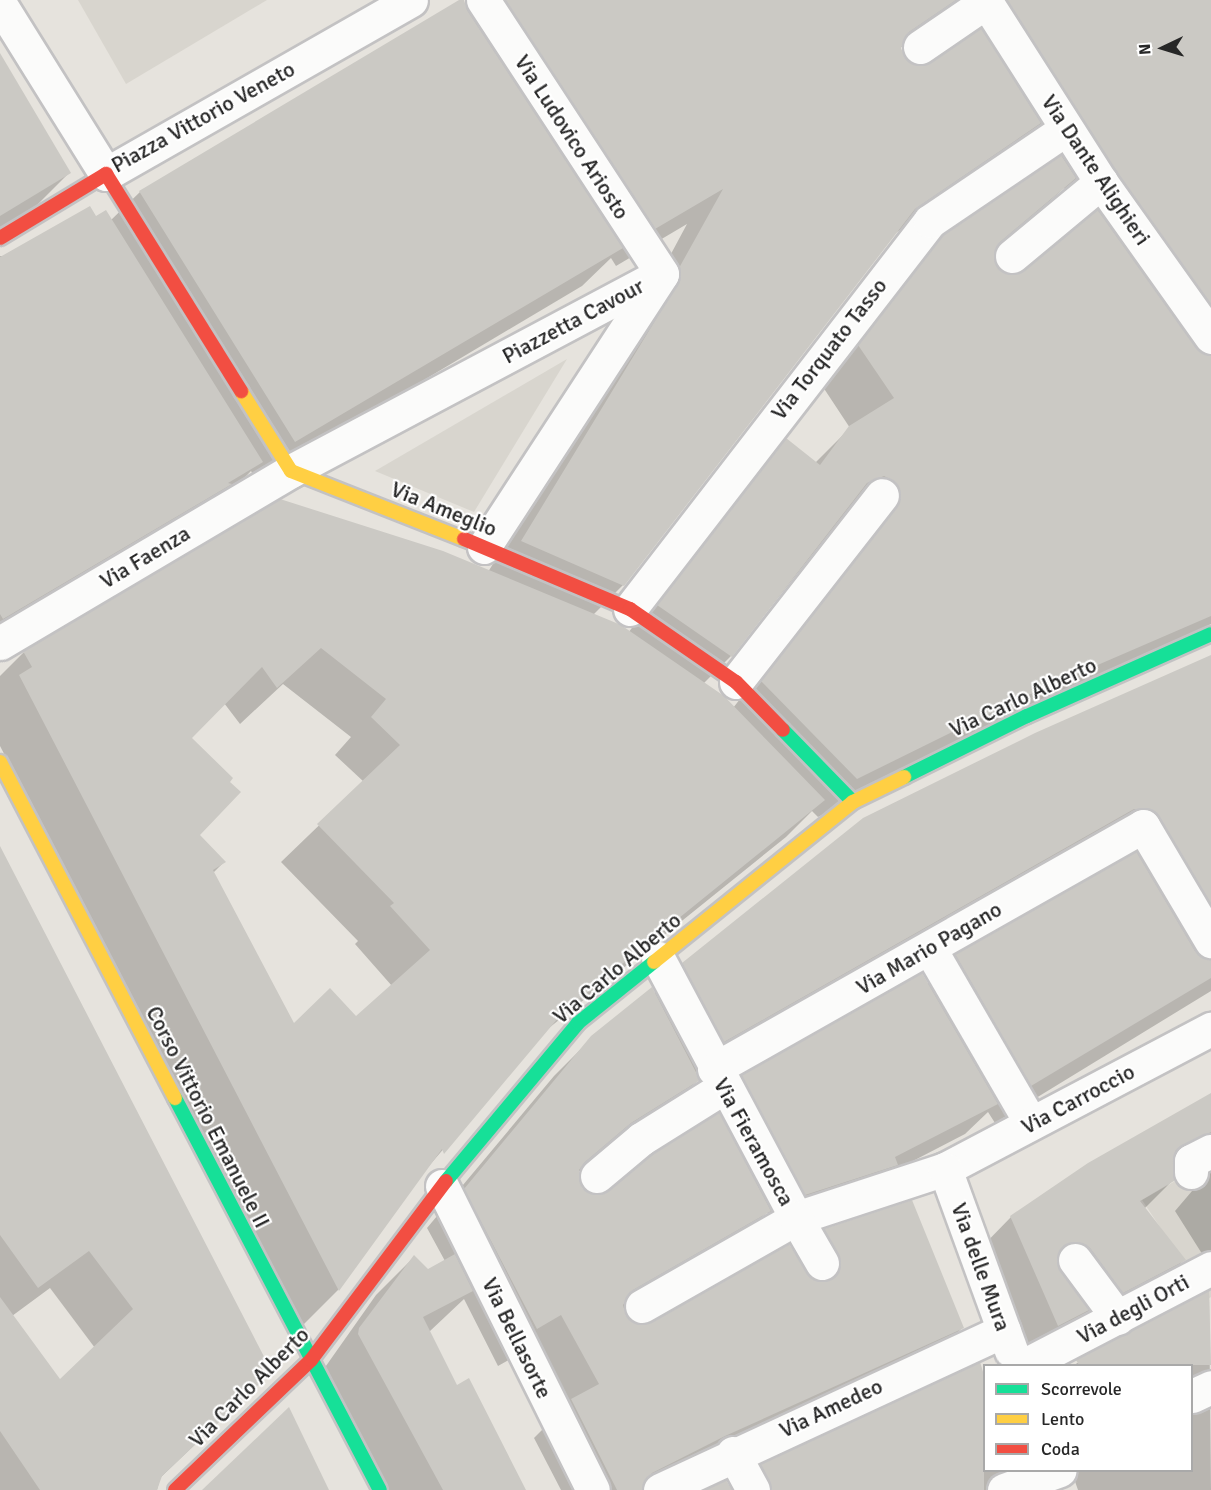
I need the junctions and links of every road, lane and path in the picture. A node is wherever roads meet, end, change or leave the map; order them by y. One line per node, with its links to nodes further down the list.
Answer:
1 (411, 0): 7 (street, Piazza Vittorio Veneto)
2 (483, 0): 11 (street, Via Ludovico Ariosto)
3 (985, 1): 5 (street); 6 (street, Via Dante Alighieri)
4 (0, 4): 7 (street, Piazza Vittorio Veneto)
5 (920, 47)
6 (1066, 129): 8 (street, Via Dante Alighieri); 16 (street, Via Torquato Tasso)
7 (106, 174): 9 (street); 13 (street)
8 (1101, 182): 10 (street); 12 (street, Via Dante Alighieri)
9 (0, 238)
10 (1012, 256)
11 (662, 273): 13 (street, Piazzetta Cavour); 15 (street, Piazzetta Cavour)
12 (1211, 337)
13 (291, 471): 15 (street, Via Ameglio); 18 (street, Via Faenza)
14 (882, 495): 19 (street)
15 (483, 548): 16 (street, Via Ameglio)
16 (630, 609): 19 (street, Via Ameglio)
17 (1211, 634): 21 (street, Via Carlo Alberto)
18 (0, 643)
19 (736, 682): 21 (street, Via Ameglio)
20 (0, 762): 38 (street, Corso Vittorio Emanuele II)
21 (853, 802): 24 (street, Via Carlo Alberto)
22 (1211, 941): 23 (street, Via Mario Pagano)
23 (930, 949): 26 (street, Via Mario Pagano); 27 (street)
24 (658, 958): 26 (street, Via Fieramosca); 30 (street, Via Carlo Alberto)
25 (1211, 1029): 27 (street, Via Carroccio)
26 (719, 1078): 29 (street, Via Mario Pagano); 31 (street, Via Fieramosca)
27 (1031, 1123): 28 (street, Via Carroccio)
28 (945, 1169): 31 (street, Via Fieramosca); 37 (street, Via delle Mura)
29 (597, 1176)
30 (442, 1186): 38 (street, Via Carlo Alberto); 48 (street, Via Bellasorte)
31 (796, 1218): 33 (street); 35 (street)
32 (1075, 1260): 36 (street)
33 (822, 1263)
34 (1211, 1268): 36 (street, Via degli Orti)
35 (642, 1306)
36 (1118, 1318): 40 (street, Via degli Orti)
37 (1004, 1330): 39 (street, Via delle Mura); 43 (street, Via Amedeo)
38 (310, 1360): 46 (street, Via Carlo Alberto); 47 (street, Corso Vittorio Emanuele II)
39 (1017, 1364)
40 (1025, 1364)
41 (1211, 1388): 42 (street)
42 (1193, 1395)
43 (734, 1453): 49 (street, Via Amedeo); 50 (street)
44 (1055, 1472): 51 (street)
45 (1062, 1472): 52 (street)
46 (175, 1490)
47 (380, 1490)
48 (593, 1490)
49 (660, 1490)
50 (753, 1490)
51 (1004, 1490)
52 (1071, 1490)

